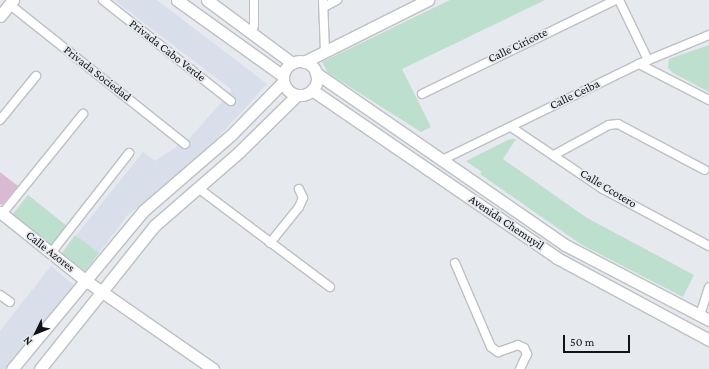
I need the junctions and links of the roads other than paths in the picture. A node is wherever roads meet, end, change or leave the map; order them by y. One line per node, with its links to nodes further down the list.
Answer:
1 (103, 0): 24 (street, Privada Cabo Verde)
2 (177, 0): 19 (main road)
3 (207, 0): 11 (main road)
4 (254, 0): 11 (street)
5 (337, 0): 9 (street)
6 (428, 0): 13 (main road)
7 (618, 0): 14 (street, Calle Ciricote); 21 (street, Calle Ciricote)
8 (11, 2): 10 (main road); 28 (street, Privada Sociedad)
9 (323, 4): 13 (street)
10 (0, 16)
11 (252, 33): 15 (main road)
12 (709, 35): 14 (street, Calle Ceiba)
13 (325, 51): 15 (main road)
14 (648, 60): 16 (street, Calle Ceiba)
15 (298, 62): 17 (main road); 19 (main road)
16 (639, 64): 23 (street); 27 (street, Calle Ceiba)
17 (316, 73): 20 (main road); 31 (main road, Avenida Chemuyil)
18 (36, 76): 26 (street)
19 (283, 79): 22 (main road); 42 (main road)
20 (312, 90): 22 (main road); 40 (main road, Avenida Chemuyil)
21 (422, 94)
22 (297, 95): 33 (main road)
23 (709, 100)
24 (231, 101)
25 (83, 114): 35 (street)
26 (0, 120)
27 (511, 127): 30 (street, Calle Ccotero); 31 (street, Calle Ceiba)
28 (185, 144)
29 (129, 153): 39 (street)
30 (554, 155): 32 (street); 38 (street, Calle Ccotero)
31 (442, 160): 37 (main road, Avenida Chemuyil)
32 (705, 170)
33 (198, 188): 36 (street); 45 (main road)
34 (299, 189): 36 (street)
35 (1, 213): 39 (main road, Calle Azores)
36 (270, 243): 43 (street)
37 (565, 245): 40 (main road); 48 (main road, Avenida Chemuyil)
38 (709, 246)
39 (52, 253): 42 (main road, Calle Azores)
40 (557, 258): 49 (main road, Avenida Chemuyil)
41 (455, 263): 53 (street)
42 (86, 280): 45 (main road, Calle Azores); 50 (main road)
43 (330, 287)
44 (709, 287): 48 (street)
45 (101, 291): 51 (main road); 52 (main road, Calle Azores)
46 (0, 294): 47 (street)
47 (10, 302)
48 (704, 318)
49 (709, 340)
50 (12, 369)
51 (40, 369)
52 (213, 369)
53 (520, 369)

